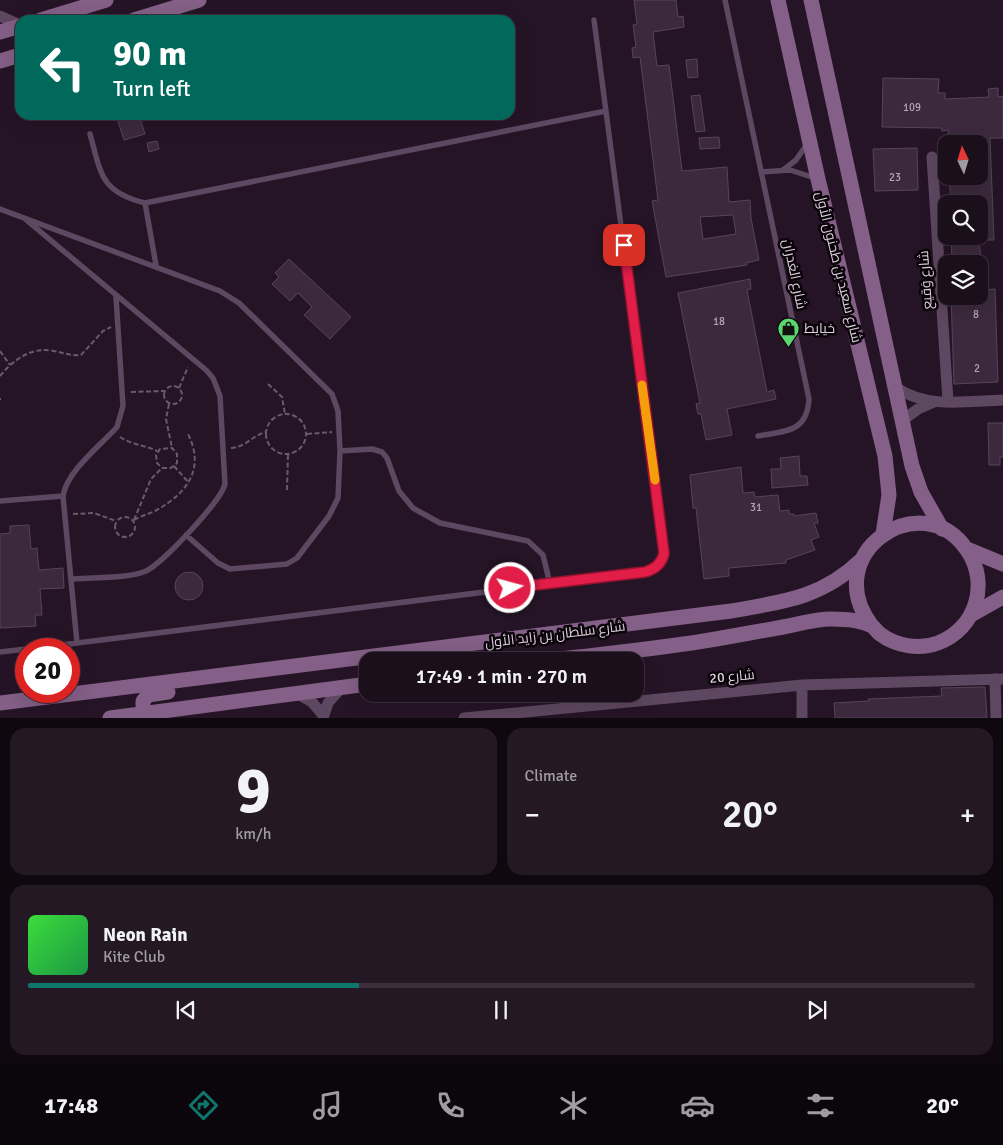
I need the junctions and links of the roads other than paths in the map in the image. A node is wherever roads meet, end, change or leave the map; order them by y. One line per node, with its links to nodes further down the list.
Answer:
1 (106, 0): 6 (main road)
2 (199, 0): 7 (main road)
3 (725, 0): 20 (lane, شارع الغدران)
4 (778, 0): 17 (main road, شارع سعيد بن طحنون الأول)
5 (811, 0): 27 (main road, شارع سعيد بن طحنون الأول)
6 (56, 15)
7 (150, 15)
8 (0, 16): 10 (street)
9 (594, 20): 15 (lane)
10 (15, 24)
11 (15, 28): 12 (main road)
12 (0, 32)
13 (15, 56): 14 (main road)
14 (0, 61)
15 (606, 111): 22 (lane); 43 (lane)
16 (90, 134): 22 (lane)
17 (810, 140): 19 (lane); 21 (main road, شارع سعيد بن طحنون الأول)
18 (932, 157): 29 (street, شارع وَقيع)
19 (783, 170): 20 (lane); 21 (lane)
20 (761, 172): 32 (lane, شارع الغدران)
21 (818, 179): 37 (main road, شارع سعيد بن طحنون الأول)
22 (145, 203): 25 (lane)
23 (0, 209): 24 (lane)
24 (20, 215): 25 (lane); 26 (lane)
25 (156, 265): 33 (lane)
26 (116, 297): 34 (lane); 38 (lane)
27 (897, 388): 30 (street); 31 (main road, شارع سعيد بن طحنون الأول)
28 (1003, 400): 29 (street)
29 (948, 401): 30 (street)
30 (936, 402): 31 (street)
31 (903, 420): 36 (main road, شارع سعيد بن طحنون الأول)
32 (758, 436)
33 (340, 451): 38 (lane); 43 (lane)
34 (63, 496): 35 (lane); 42 (lane)
35 (0, 501)
36 (942, 529): 37 (main road); 39 (main road)
37 (883, 534): 40 (main road)
38 (186, 535): 42 (lane)
39 (967, 549): 41 (main road); 45 (main road)
40 (861, 560): 46 (main road); 52 (main road, شارع سلطان بن زايد الأول)
41 (1003, 564)
42 (73, 579): 47 (lane)
43 (550, 584): 48 (lane)
44 (1003, 597): 45 (main road)
45 (971, 615): 46 (main road)
46 (872, 626): 51 (main road, شارع سلطان بن زايد الأول)
47 (78, 638)
48 (80, 643)
49 (15, 650): 50 (lane)
50 (0, 652)
51 (616, 652)
52 (247, 673): 58 (main road, شارع سلطان بن زايد الأول); 59 (main road)
53 (999, 679): 55 (street, شارع 20); 65 (street)
54 (359, 685): 56 (main road)
55 (802, 685): 60 (street, شارع 20); 64 (street)
56 (342, 687): 57 (main road); 61 (street)
57 (296, 693): 59 (main road); 61 (street)
58 (0, 703)
59 (143, 713): 62 (main road)
60 (555, 713): 63 (street, شارع 20)
61 (323, 716)
62 (110, 718)
63 (464, 718)
64 (802, 718)
65 (996, 718)

